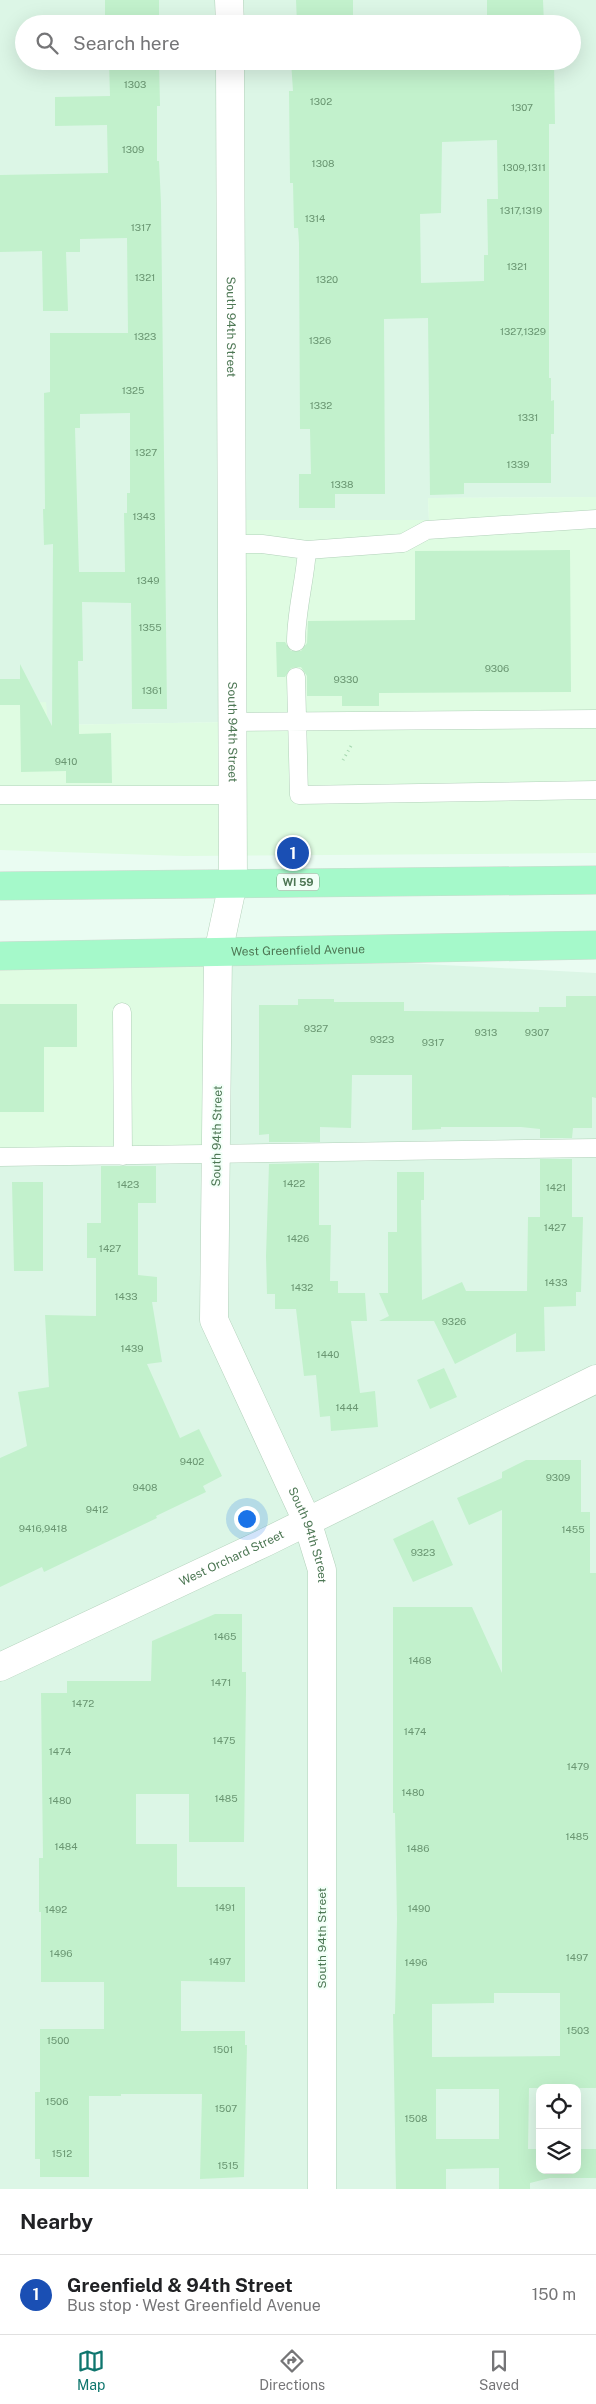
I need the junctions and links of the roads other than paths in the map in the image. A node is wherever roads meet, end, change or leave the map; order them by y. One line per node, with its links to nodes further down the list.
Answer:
1 (229, 0): 2 (street)
2 (230, 15)
3 (230, 70): 5 (street, South 94th Street)
4 (596, 519): 6 (lane)
5 (232, 544): 6 (lane); 10 (street, South 94th Street)
6 (307, 550): 7 (lane)
7 (296, 642)
8 (296, 677): 11 (lane)
9 (596, 719): 11 (lane)
10 (232, 722): 11 (lane); 14 (street, South 94th Street)
11 (299, 722): 12 (lane)
12 (596, 790)
13 (0, 795): 14 (lane)
14 (232, 795): 16 (street, South 94th Street)
15 (596, 880): 16 (main road, WI 59)
16 (232, 883): 17 (main road, WI 59); 19 (street, South 94th Street)
17 (0, 886)
18 (596, 945): 19 (main road, West Greenfield Avenue)
19 (218, 953): 20 (main road, West Greenfield Avenue); 23 (street, South 94th Street)
20 (0, 956)
21 (122, 1012): 24 (lane)
22 (596, 1148): 23 (lane)
23 (217, 1155): 24 (lane); 27 (street, South 94th Street)
24 (123, 1156): 25 (lane)
25 (0, 1157)
26 (596, 1379): 27 (street, West Orchard Street)
27 (307, 1521): 28 (street, West Orchard Street); 29 (street, South 94th Street)
28 (0, 1667)
29 (322, 2189)

